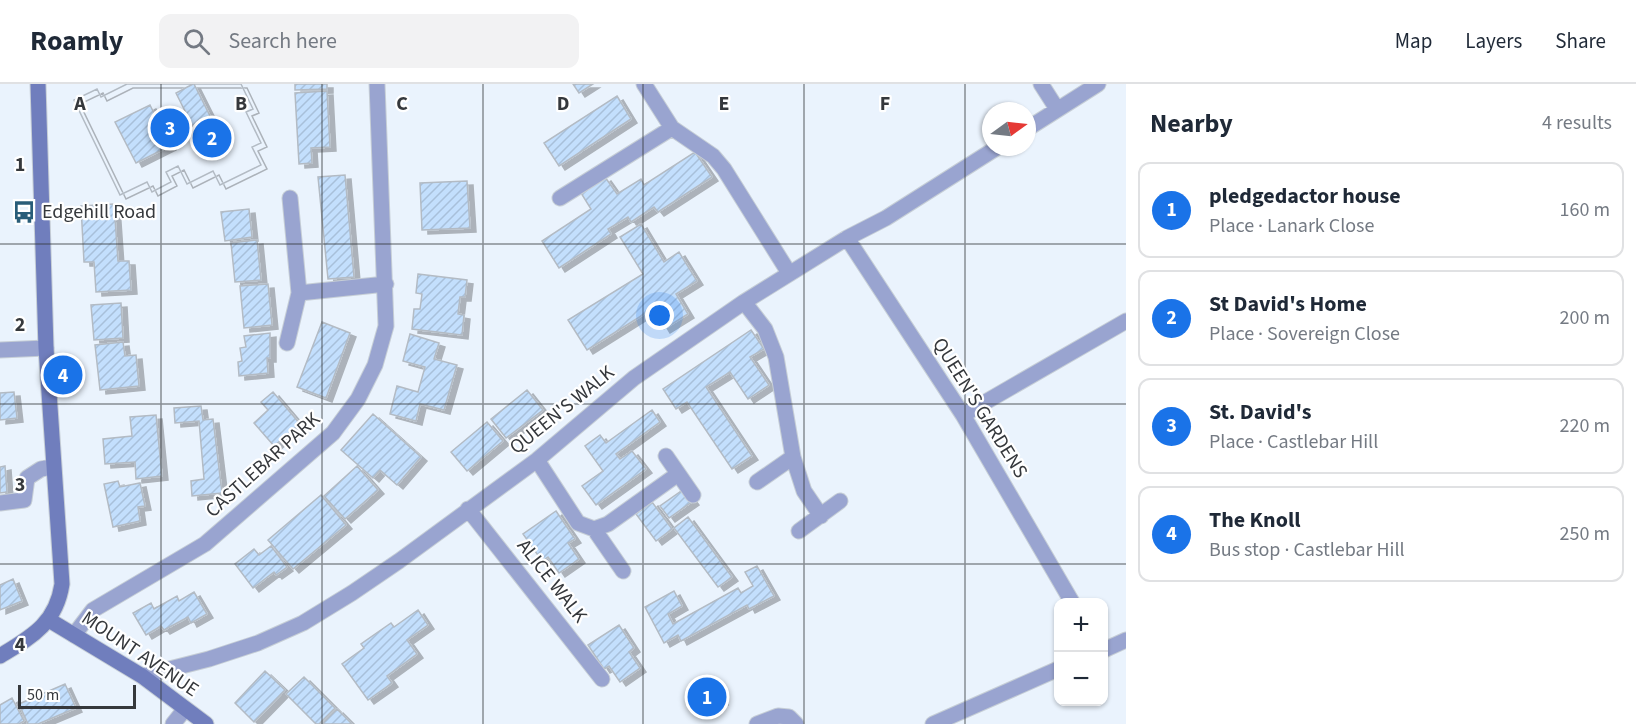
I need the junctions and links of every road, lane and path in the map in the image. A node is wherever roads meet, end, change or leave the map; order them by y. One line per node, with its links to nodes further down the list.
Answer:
1 (38, 84): 19 (main road)
2 (377, 84): 14 (street, CASTLEBAR PARK)
3 (644, 84): 8 (street)
4 (1041, 84): 6 (street)
5 (1098, 84): 6 (street)
6 (1057, 109): 7 (street)
7 (1036, 123)
8 (672, 128): 11 (street); 13 (street)
9 (984, 156): 12 (street, QUEEN'S WALK)
10 (290, 198): 15 (street)
11 (560, 198)
12 (847, 238): 13 (street, QUEEN'S WALK); 21 (street, QUEEN'S GARDENS)
13 (789, 273): 16 (street, QUEEN'S WALK)
14 (386, 284): 15 (street); 38 (street, CASTLEBAR PARK)
15 (299, 293): 18 (street)
16 (744, 302): 23 (street); 24 (street, QUEEN'S WALK)
17 (1126, 321): 21 (street)
18 (287, 343)
19 (46, 348): 20 (street); 25 (main road)
20 (0, 350)
21 (963, 416): 36 (street, QUEEN'S GARDENS)
22 (666, 456): 26 (street)
23 (793, 457): 27 (street); 32 (street)
24 (537, 460): 31 (street, QUEEN'S WALK); 33 (street)
25 (52, 467): 30 (street); 37 (main road)
26 (678, 474): 28 (street); 33 (street)
27 (757, 482)
28 (693, 495)
29 (840, 501): 32 (street)
30 (0, 503)
31 (468, 509): 43 (street, QUEEN'S WALK); 44 (street, ALICE WALK)
32 (820, 516): 34 (street)
33 (594, 529): 35 (street)
34 (799, 531)
35 (623, 571)
36 (1069, 598)
37 (49, 620): 38 (main road, MOUNT AVENUE); 41 (main road)
38 (74, 634): 43 (main road, MOUNT AVENUE)
39 (1126, 640): 40 (street)
40 (1108, 648)
41 (0, 656)
42 (1054, 671): 50 (street)
43 (142, 676): 45 (main road, MOUNT AVENUE)
44 (602, 679)
45 (185, 709): 46 (street); 47 (main road, MOUNT AVENUE)
46 (173, 724)
47 (206, 724)
48 (757, 724): 49 (street)
49 (796, 724)
50 (933, 724)

